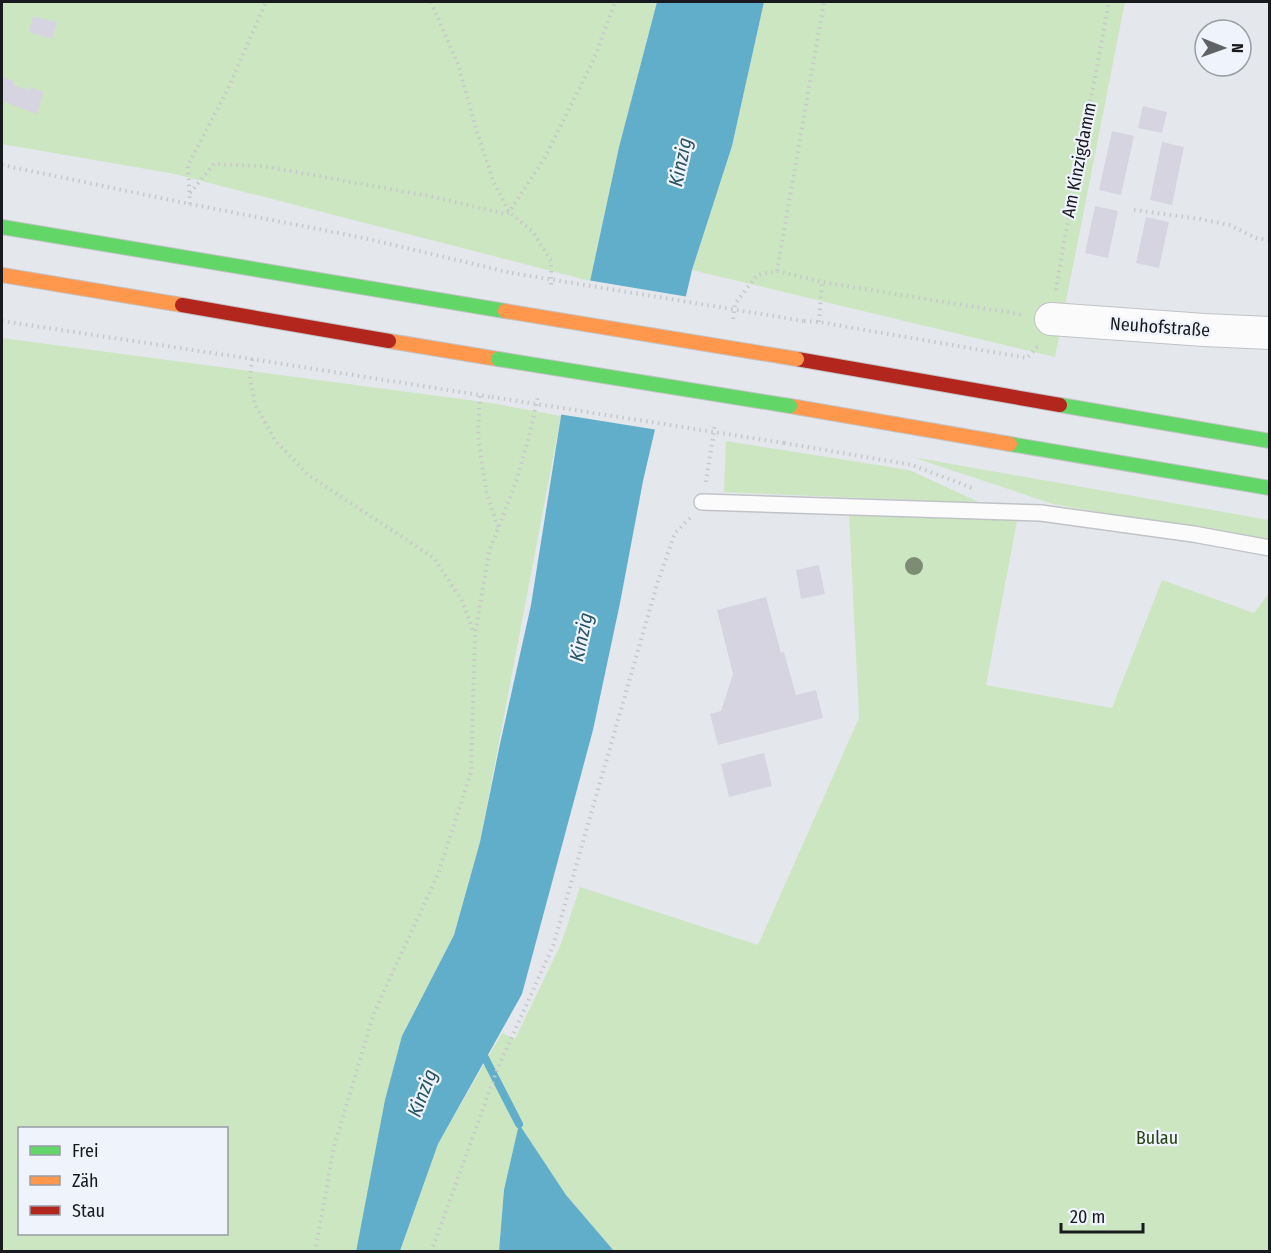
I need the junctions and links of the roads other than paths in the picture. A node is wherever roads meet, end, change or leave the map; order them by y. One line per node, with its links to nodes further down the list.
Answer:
1 (2, 227): 5 (highway, bridge)
2 (2, 275): 6 (highway, bridge)
3 (1051, 319): 4 (street, Neuhofstraße)
4 (1269, 333)
5 (1269, 441)
6 (1269, 488)
7 (702, 502): 8 (lane)
8 (1269, 548)

